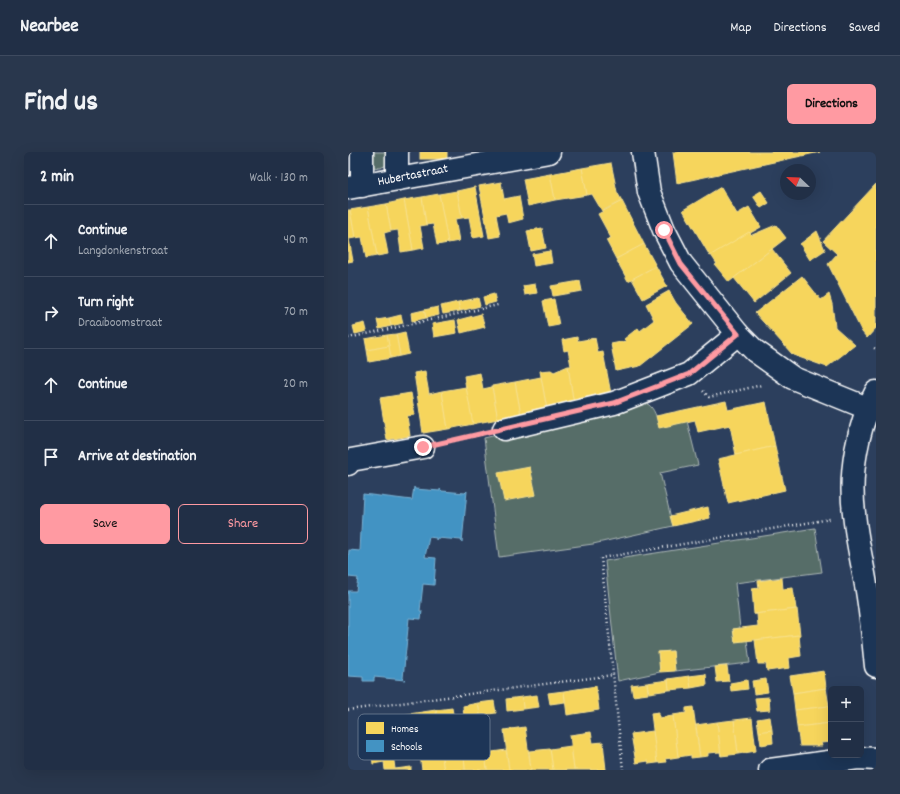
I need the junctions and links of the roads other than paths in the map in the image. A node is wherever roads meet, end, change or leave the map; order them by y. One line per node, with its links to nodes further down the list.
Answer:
1 (362, 152): 6 (street)
2 (397, 152): 5 (street)
3 (549, 152): 5 (street, Hubertastraat)
4 (643, 152): 7 (street)
5 (397, 179): 6 (street, Hubertastraat)
6 (355, 187)
7 (738, 334): 8 (street); 9 (street)
8 (872, 400): 12 (street)
9 (504, 429)
10 (423, 447): 11 (street)
11 (348, 464)
12 (876, 666)
13 (876, 759): 14 (street)
14 (770, 770)

